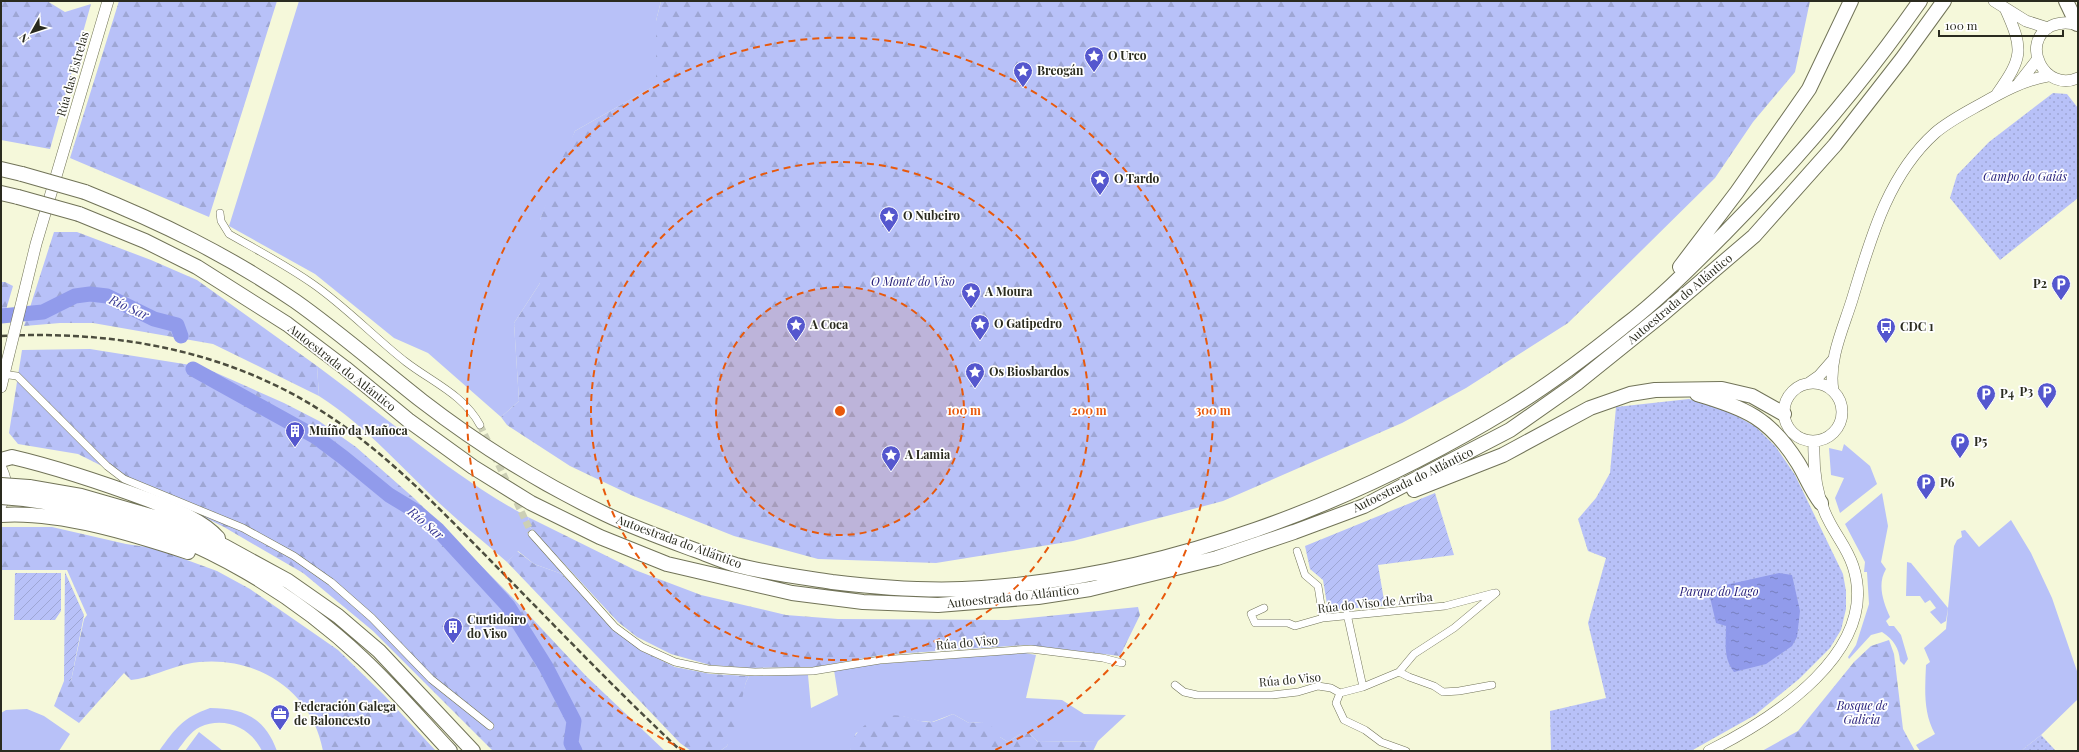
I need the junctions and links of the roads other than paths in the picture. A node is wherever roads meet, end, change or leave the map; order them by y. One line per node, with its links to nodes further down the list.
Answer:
1 (108, 1): 22 (street, Rúa das Estrelas, bridge)
2 (1851, 1): 20 (highway)
3 (1920, 1): 20 (highway, Autoestrada do Atlántico)
4 (1944, 1): 37 (highway, Autoestrada do Atlántico)
5 (1994, 1): 7 (street)
6 (2066, 1): 9 (highway)
7 (2005, 8): 8 (street); 16 (street)
8 (2026, 21): 10 (street); 11 (street)
9 (2077, 25): 10 (street)
10 (2048, 28): 11 (street)
11 (2039, 40): 12 (street)
12 (2037, 60): 13 (street); 15 (street)
13 (2048, 76): 14 (street); 15 (street)
14 (2078, 78)
15 (2017, 85): 16 (street)
16 (1997, 95): 21 (street)
17 (1, 169): 20 (highway, Autoestrada do Atlántico, bridge)
18 (1, 193): 37 (highway, Autoestrada do Atlántico, bridge)
19 (220, 213): 28 (street)
20 (1652, 304)
21 (1833, 360): 23 (street); 26 (street)
22 (4, 371): 24 (street, Rúa das Estrelas); 52 (street)
23 (1809, 383): 26 (street); 27 (street)
24 (1, 387)
25 (1681, 389): 27 (highway); 35 (highway); 37 (highway)
26 (1833, 391): 29 (street)
27 (1784, 414): 29 (street)
28 (480, 425)
29 (1814, 441): 35 (street)
30 (1, 460): 40 (highway)
31 (1, 468): 36 (street)
32 (1, 485): 33 (highway, bridge)
33 (27, 493): 34 (highway, bridge); 40 (highway); 42 (highway)
34 (1, 497)
35 (1821, 503): 56 (street)
36 (1, 505)
37 (1364, 506)
38 (1, 515): 42 (highway)
39 (532, 534): 46 (street, Rúa do Viso)
40 (224, 546): 54 (highway)
41 (1297, 552): 45 (street)
42 (245, 572): 53 (highway)
43 (1264, 608): 45 (street, Rúa do Viso de Arriba)
44 (1347, 614): 45 (street, Rúa do Viso de Arriba); 47 (street, Rúa do Viso de Arriba); 50 (street)
45 (1323, 618)
46 (1122, 663)
47 (1400, 672): 48 (street); 50 (street)
48 (1492, 685)
49 (1176, 686): 51 (street, Rúa do Viso)
50 (1363, 687): 51 (street)
51 (1340, 693): 55 (street)
52 (490, 726)
53 (450, 751)
54 (473, 751)
55 (1406, 751)
56 (1710, 751)

